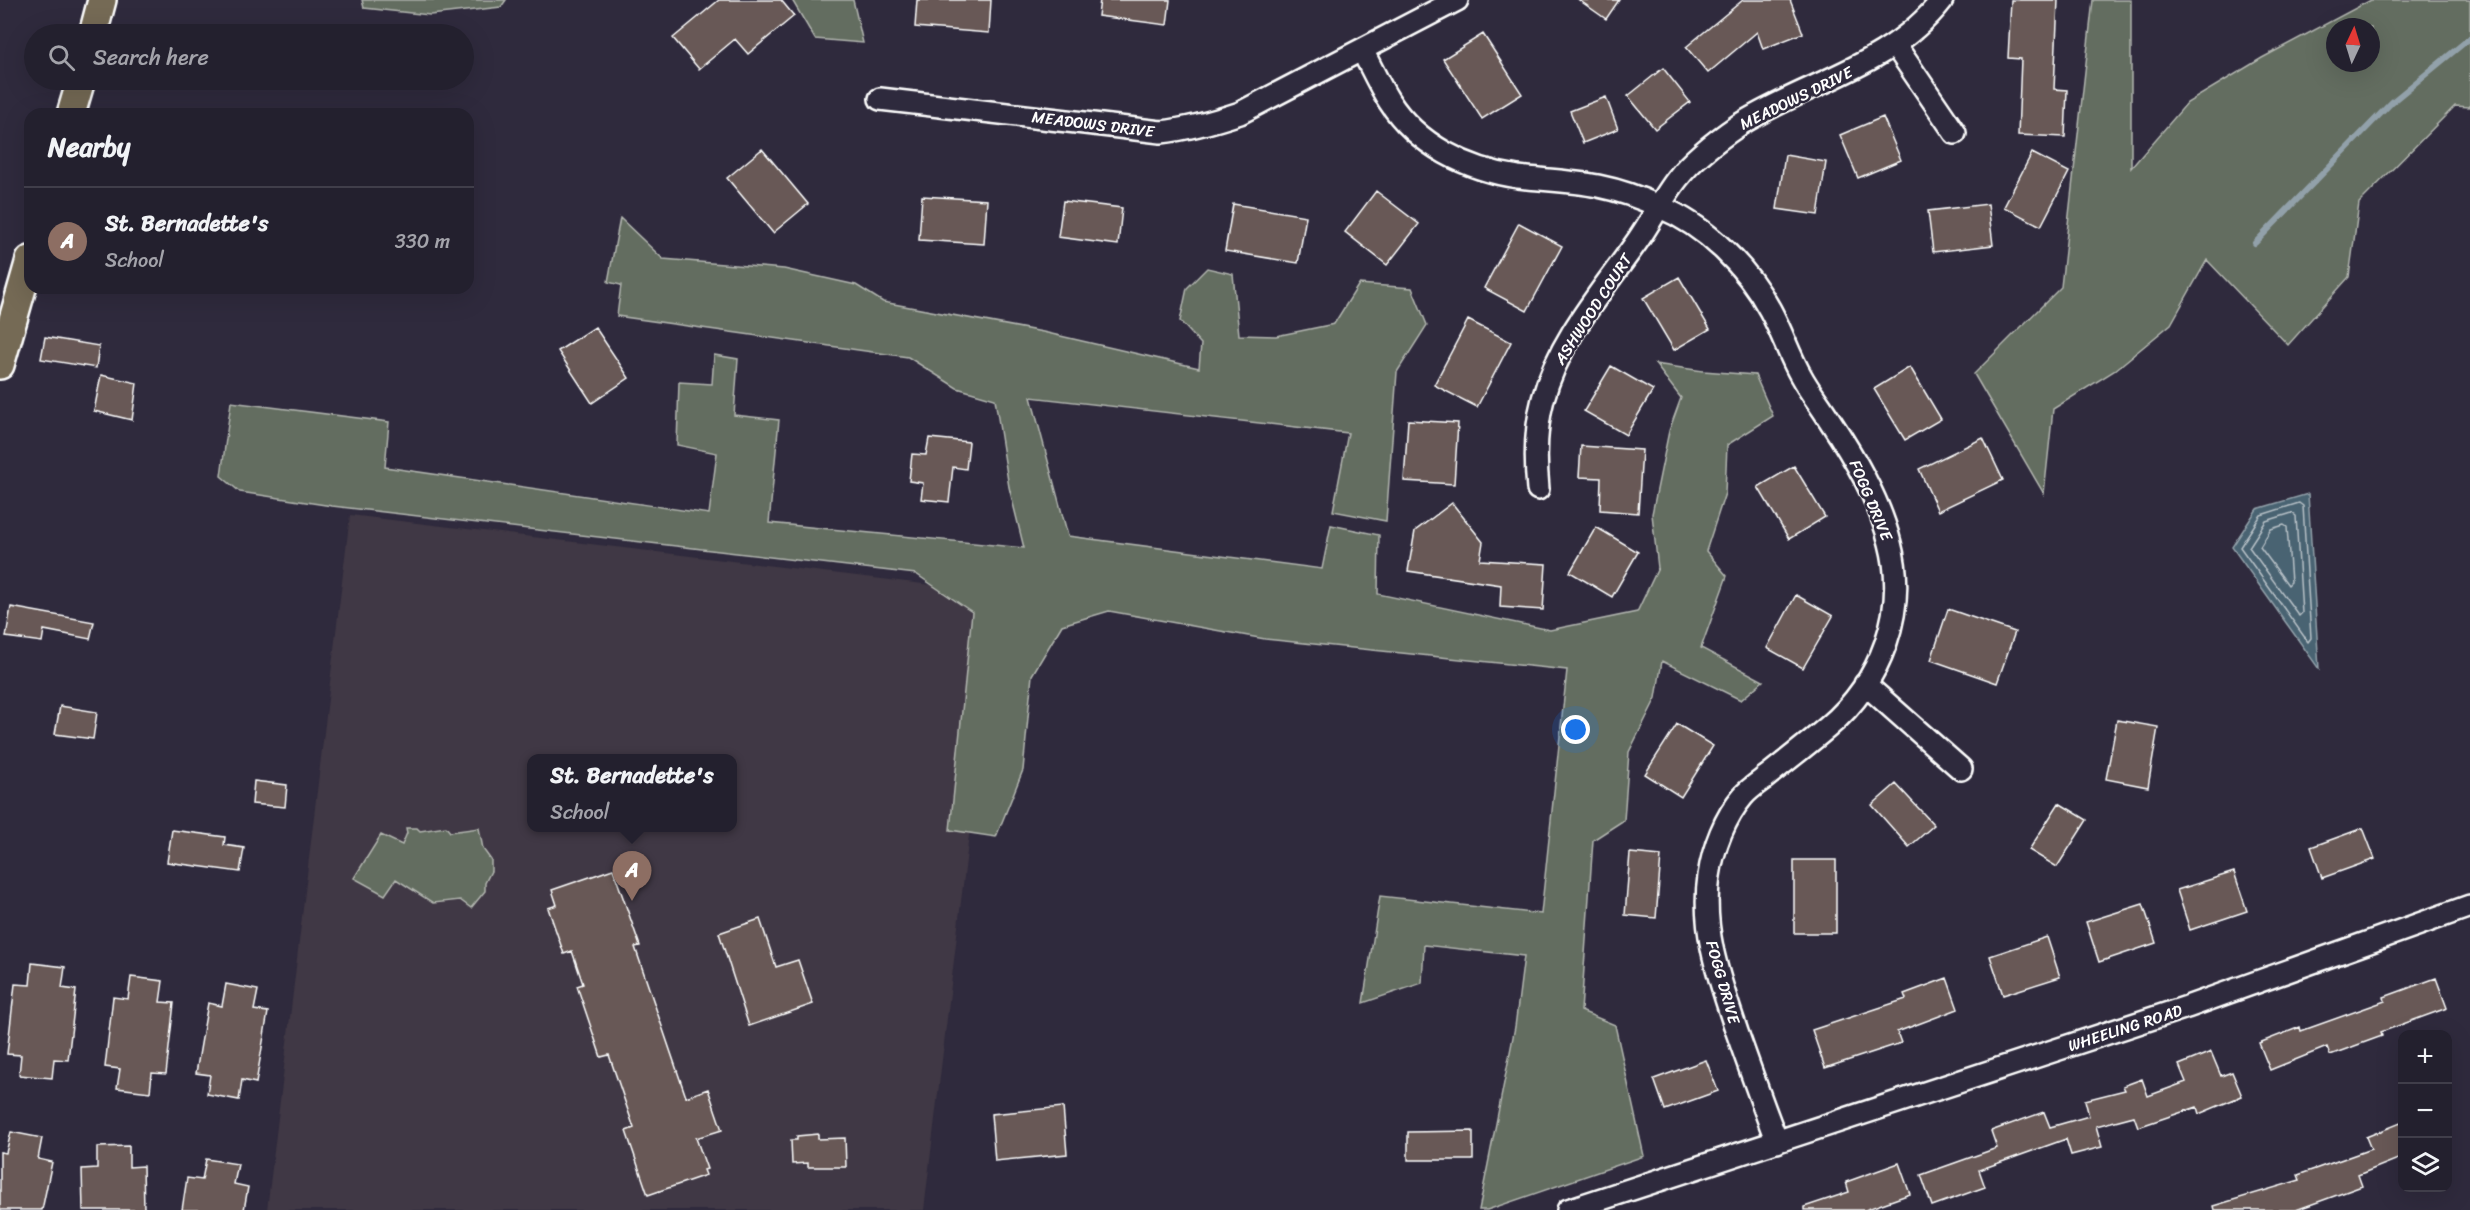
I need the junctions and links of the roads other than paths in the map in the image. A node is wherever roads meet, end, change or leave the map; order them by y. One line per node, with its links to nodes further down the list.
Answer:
1 (102, 0): 4 (main road)
2 (1458, 0): 6 (street, MEADOWS DRIVE)
3 (1942, 0): 5 (street, MEADOWS DRIVE)
4 (96, 24)
5 (1895, 45): 10 (street); 11 (street, MEADOWS DRIVE)
6 (1362, 50): 8 (street, MEADOWS DRIVE); 11 (street, FOGG DRIVE)
7 (78, 90): 9 (main road)
8 (880, 99)
9 (73, 108)
10 (1955, 133)
11 (1660, 206): 14 (street, ASHWOOD COURT); 15 (street, FOGG DRIVE)
12 (24, 281): 13 (main road)
13 (0, 365)
14 (1538, 489)
15 (1865, 684): 16 (street); 18 (street, FOGG DRIVE)
16 (1961, 769)
17 (2470, 906): 18 (street, WHEELING ROAD)
18 (1778, 1142): 19 (street, WHEELING ROAD)
19 (1568, 1210)

